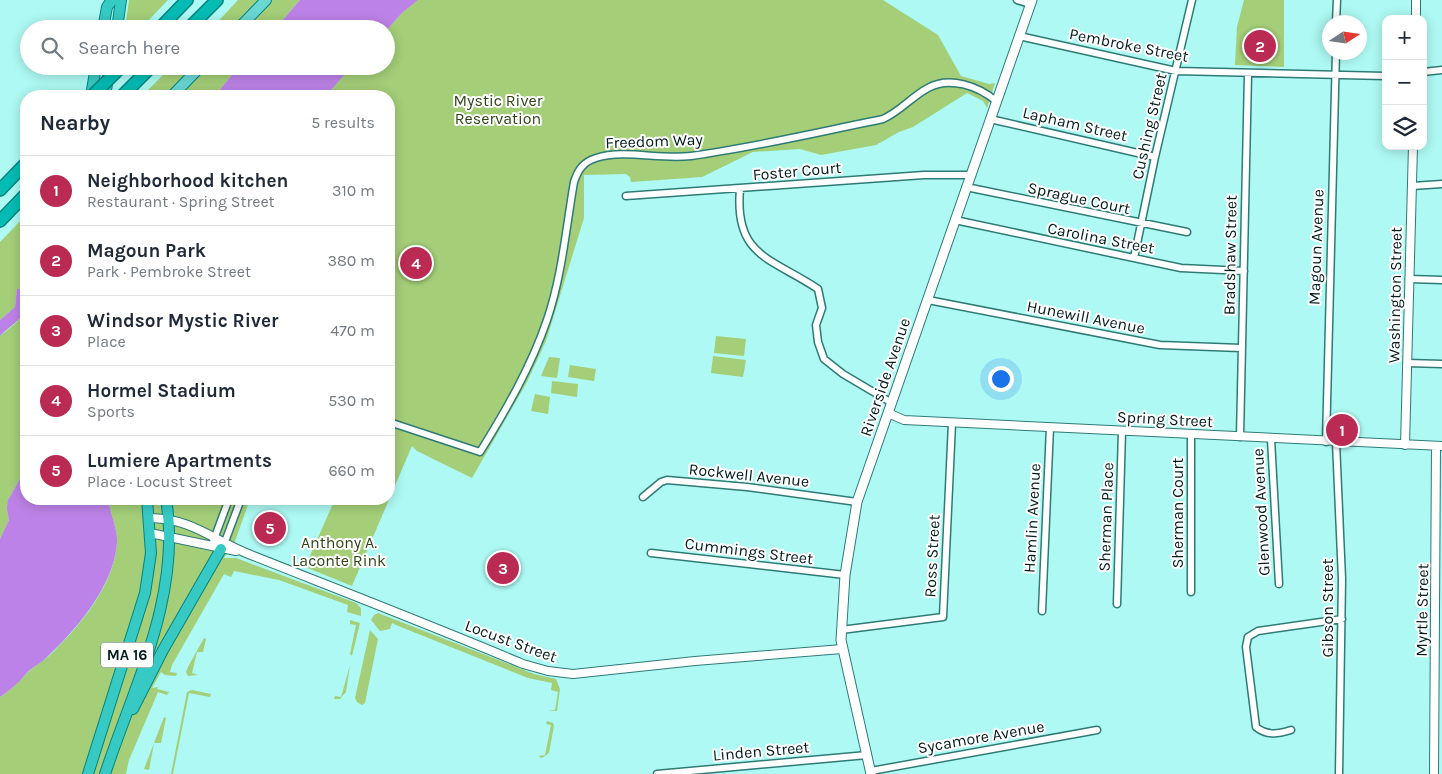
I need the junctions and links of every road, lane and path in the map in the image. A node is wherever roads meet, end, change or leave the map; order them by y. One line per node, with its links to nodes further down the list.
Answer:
1 (121, 0): 14 (highway)
2 (187, 0): 15 (highway)
3 (216, 0): 16 (highway)
4 (266, 0): 17 (main road)
5 (1017, 0): 10 (street)
6 (1192, 0): 21 (street, Cushing Street)
7 (1337, 0): 11 (street)
8 (1416, 0): 12 (street)
9 (109, 2): 13 (highway)
10 (1031, 2): 18 (main road, Riverside Avenue)
11 (1336, 15)
12 (1416, 15)
13 (105, 20)
14 (118, 20)
15 (168, 20)
16 (197, 20)
17 (247, 20)
18 (1019, 36): 21 (street, Pembroke Street); 36 (main road, Riverside Avenue)
19 (1336, 60): 29 (street, Magoun Avenue)
20 (1442, 70): 22 (street)
21 (1176, 71): 23 (street, Pembroke Street); 39 (street, Cushing Street)
22 (1427, 72)
23 (1248, 74): 29 (street, Pembroke Street); 54 (street, Bradshaw Street)
24 (95, 75): 31 (highway)
25 (108, 75): 33 (highway)
26 (113, 75): 32 (highway, bridge)
27 (144, 75): 34 (highway)
28 (192, 75): 35 (main road)
29 (1335, 76): 30 (street, Pembroke Street); 70 (street, Magoun Avenue)
30 (1382, 76)
31 (93, 90)
32 (98, 90)
33 (106, 90)
34 (128, 90)
35 (178, 90)
36 (996, 101): 37 (main road, Riverside Avenue); 64 (street, Freedom Way)
37 (990, 119): 39 (street, Lapham Street); 41 (main road, Riverside Avenue)
38 (1413, 150): 43 (street, Washington Street)
39 (1155, 157): 51 (street, Cushing Street)
40 (20, 169): 46 (highway)
41 (970, 175): 44 (main road, Riverside Avenue); 45 (street, Foster Court)
42 (1442, 184): 43 (street)
43 (1412, 186): 55 (street, Washington Street)
44 (966, 187): 49 (main road, Riverside Avenue); 51 (street, Sprague Court)
45 (740, 189): 47 (street, Foster Court); 61 (street)
46 (0, 190)
47 (626, 196)
48 (20, 200): 50 (highway)
49 (955, 220): 53 (street, Carolina Street); 57 (main road, Riverside Avenue)
50 (0, 221)
51 (1141, 224): 52 (street, Sprague Court); 53 (street, Cushing Street)
52 (1187, 232)
53 (1134, 258): 54 (street, Carolina Street)
54 (1244, 271): 58 (street, Bradshaw Street)
55 (1410, 278): 56 (street); 59 (street, Washington Street)
56 (1442, 280)
57 (928, 300): 58 (street, Hunewill Avenue); 61 (main road, Riverside Avenue)
58 (1241, 348): 68 (street, Bradshaw Street)
59 (1407, 363): 60 (street); 72 (street, Washington Street)
60 (1442, 364)
61 (892, 403): 62 (main road, Riverside Avenue)
62 (888, 413): 63 (street, Spring Street); 75 (main road, Riverside Avenue)
63 (952, 423): 65 (street, Spring Street); 93 (street, Ross Street)
64 (395, 424)
65 (1050, 427): 66 (street, Spring Street); 91 (street, Hamlin Avenue)
66 (1122, 431): 67 (street, Spring Street); 90 (street, Sherman Place)
67 (1191, 434): 68 (street, Spring Street); 89 (street, Sherman Court)
68 (1240, 437): 69 (street, Spring Street)
69 (1271, 439): 70 (street, Spring Street); 88 (street, Glenwood Avenue)
70 (1326, 442): 71 (street, Spring Street)
71 (1336, 442): 72 (street, Spring Street); 92 (street, Gibson Street)
72 (1405, 445): 73 (street, Spring Street)
73 (1439, 446): 104 (street, Myrtle Street)
74 (643, 497): 75 (street, Rockwell Avenue)
75 (857, 502): 87 (main road, Riverside Avenue)
76 (148, 505): 80 (highway, MA 16)
77 (167, 505): 81 (highway, MA 16)
78 (227, 505): 84 (street)
79 (238, 505): 85 (street)
80 (149, 518): 81 (street, Locust Street); 82 (highway, MA 16)
81 (170, 518): 83 (highway, MA 16); 84 (street, Locust Street)
82 (150, 533): 83 (street, Locust Street); 100 (highway, MA 16)
83 (170, 537): 85 (street, Locust Street); 97 (highway, MA 16)
84 (215, 537): 85 (street, Locust Street)
85 (219, 546): 94 (street, Locust Street); 97 (highway)
86 (651, 553): 87 (street, Cummings Street)
87 (845, 575): 93 (main road, Riverside Avenue)
88 (1279, 584)
89 (1191, 592)
90 (1117, 604)
91 (1042, 611)
92 (1342, 620): 96 (street); 103 (street, Gibson Street)
93 (841, 630): 94 (main road, Riverside Avenue)
94 (842, 649): 98 (main road, Riverside Avenue)
95 (1097, 730): 99 (street, Sycamore Avenue)
96 (1290, 730)
97 (116, 743): 101 (highway, MA 16)
98 (867, 755): 99 (main road, Riverside Avenue); 102 (street, Linden Street)
99 (871, 772)
100 (88, 774)
101 (105, 774)
102 (657, 774)
103 (1339, 774)
104 (1434, 774)

